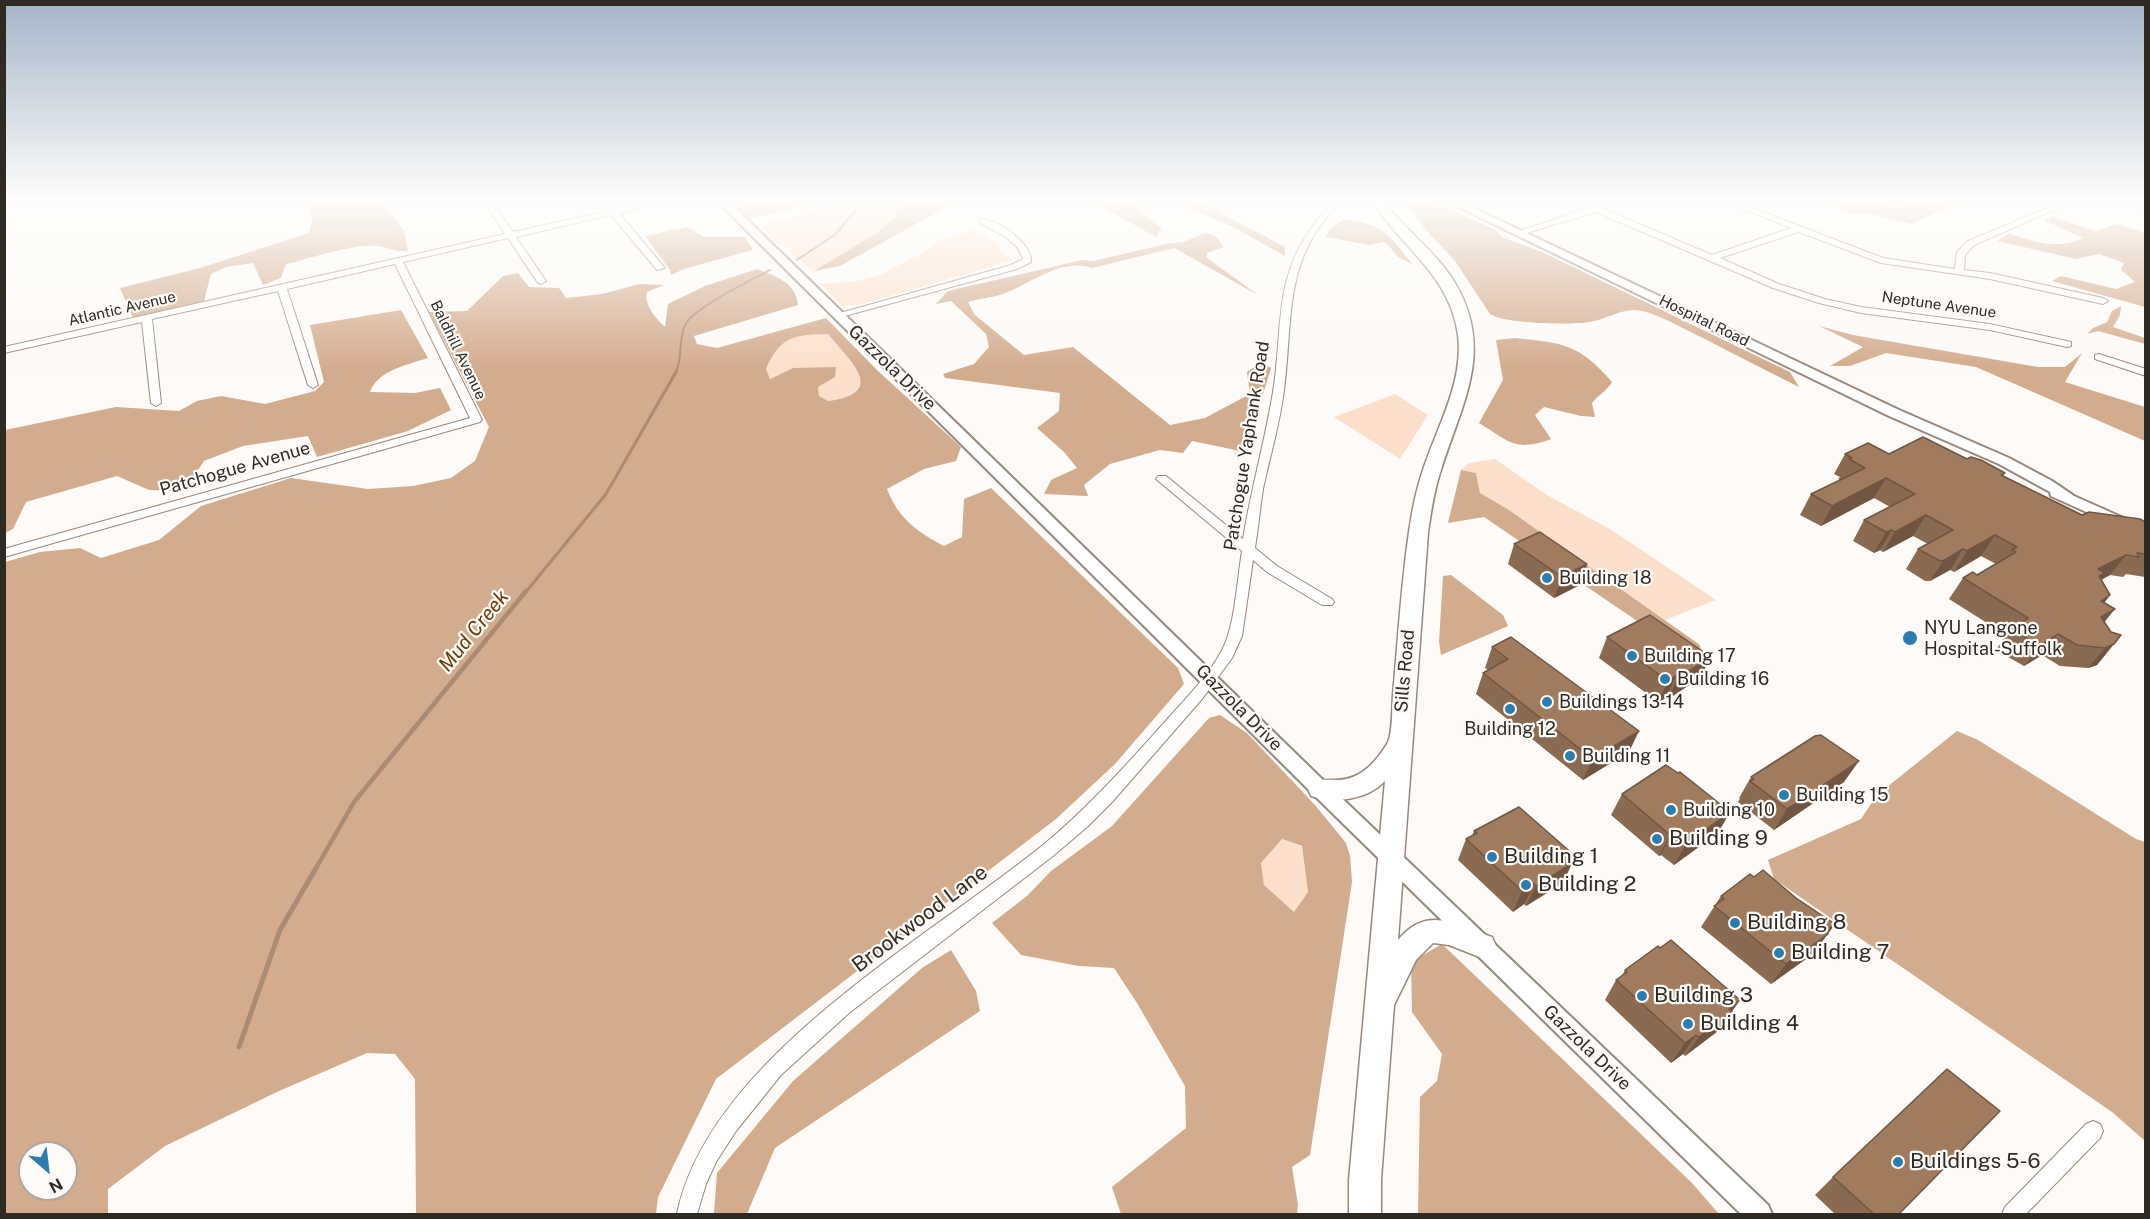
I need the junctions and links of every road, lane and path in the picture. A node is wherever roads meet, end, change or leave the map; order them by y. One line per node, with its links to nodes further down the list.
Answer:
1 (416, 257): 13 (street, Atlantic Avenue)
2 (525, 257): 16 (street)
3 (651, 257): 14 (street)
4 (778, 257): 19 (street, Gazzola Drive)
5 (1027, 257): 19 (street)
6 (1300, 257): 30 (street, Patchogue Yaphank Road)
7 (1428, 257): 34 (main road, Sills Road)
8 (1571, 257): 29 (street, Hospital Road)
9 (1715, 257): 12 (street)
10 (1873, 257): 15 (street)
11 (1959, 257): 15 (street)
12 (1712, 258): 21 (street, Neptune Avenue)
13 (398, 261): 17 (street, Atlantic Avenue); 27 (street, Baldhill Avenue)
14 (660, 268)
15 (1960, 272): 18 (street)
16 (541, 281)
17 (282, 287): 20 (street, Atlantic Avenue); 25 (street)
18 (2103, 301)
19 (837, 315): 33 (street, Gazzola Drive)
20 (147, 318): 22 (street, Atlantic Avenue); 26 (street)
21 (2067, 344)
22 (4, 351)
23 (2099, 357): 24 (street)
24 (2145, 373)
25 (313, 385)
26 (156, 403)
27 (476, 420): 31 (street, Patchogue Avenue)
28 (1162, 479): 30 (street)
29 (2145, 534)
30 (1248, 549): 32 (street); 33 (street, Patchogue Yaphank Road)
31 (4, 553)
32 (1327, 602)
33 (1209, 678): 35 (street, Gazzola Drive); 41 (street, Brookwood Lane)
34 (1399, 746): 35 (main road); 36 (main road, Sills Road)
35 (1320, 789): 36 (street, Gazzola Drive)
36 (1391, 858): 37 (street, Gazzola Drive); 38 (main road, Sills Road)
37 (1482, 946): 38 (main road); 44 (street, Gazzola Drive)
38 (1378, 1006): 40 (main road, Sills Road)
39 (2093, 1131): 45 (street)
40 (1365, 1180): 42 (main road, Sills Road); 43 (main road, Sills Road)
41 (687, 1215)
42 (1358, 1215)
43 (1365, 1215)
44 (1758, 1215)
45 (2012, 1215)

